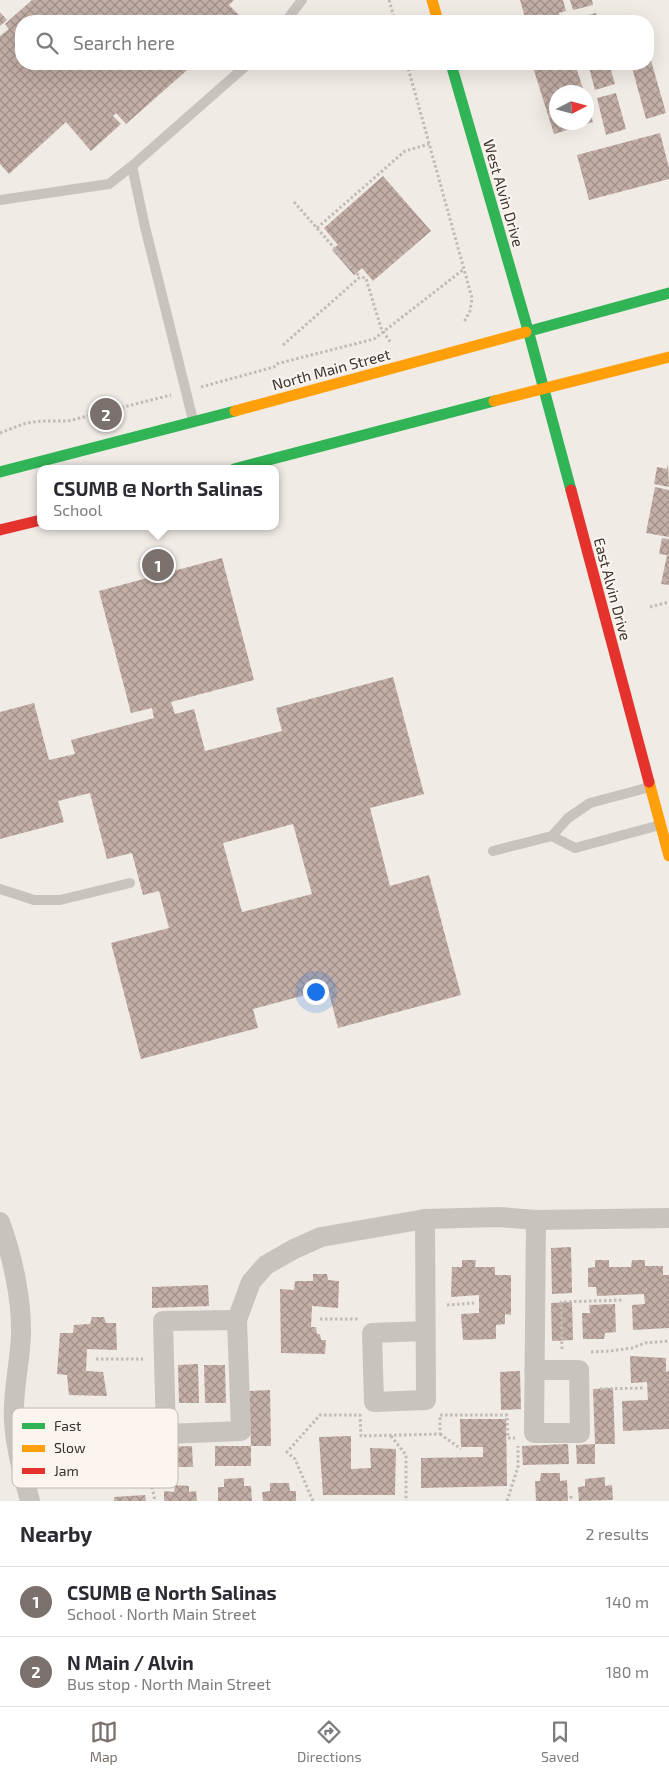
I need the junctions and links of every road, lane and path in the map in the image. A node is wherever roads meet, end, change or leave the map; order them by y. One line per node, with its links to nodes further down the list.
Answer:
1 (302, 0): 4 (lane)
2 (389, 0): 5 (path)
3 (432, 0): 6 (main road)
4 (291, 15)
5 (393, 15)
6 (436, 15)
7 (241, 70): 11 (lane)
8 (409, 70): 10 (path)
9 (453, 70): 19 (main road, West Alvin Drive)
10 (429, 144): 14 (path); 15 (path)
11 (132, 166): 12 (lane); 25 (lane)
12 (0, 200)
13 (294, 202): 14 (path)
14 (317, 228): 16 (path)
15 (464, 269): 18 (path); 20 (path)
16 (360, 277): 20 (path); 22 (path)
17 (669, 293): 19 (main road, North Main Street)
18 (460, 326)
19 (528, 330): 24 (main road, East Alvin Drive); 26 (main road, North Main Street)
20 (383, 332): 21 (path); 25 (path)
21 (395, 343)
22 (283, 345)
23 (669, 357): 24 (main road)
24 (543, 388): 28 (main road); 34 (main road, East Alvin Drive)
25 (186, 391): 26 (lane); 27 (path)
26 (194, 422): 29 (main road, North Main Street)
27 (0, 433)
28 (249, 465)
29 (0, 472)
30 (37, 521): 31 (main road)
31 (0, 530)
32 (669, 602): 33 (path)
33 (650, 607)
34 (651, 787): 35 (main road, East Alvin Drive); 36 (lane)
35 (663, 817): 36 (lane); 38 (main road, East Alvin Drive)
36 (552, 836): 37 (lane)
37 (493, 851)
38 (669, 856)
39 (130, 883): 40 (lane)
40 (0, 889)
41 (669, 1218): 43 (street)
42 (425, 1219): 43 (street); 47 (street); 49 (street)
43 (536, 1220): 57 (street)
44 (0, 1222): 60 (street)
45 (624, 1300): 53 (path)
46 (474, 1303): 47 (path)
47 (424, 1307): 50 (street)
48 (320, 1319): 51 (path)
49 (237, 1320): 56 (street); 62 (street)
50 (425, 1331): 51 (street); 51 (street)
51 (372, 1333)
52 (669, 1341): 54 (path)
53 (563, 1352)
54 (582, 1352)
55 (96, 1359): 56 (path)
56 (164, 1359): 61 (street)
57 (534, 1370): 59 (street); 59 (street)
58 (644, 1388): 59 (path)
59 (580, 1389)
60 (14, 1408)
61 (165, 1408)
62 (178, 1434)
63 (440, 1434): 64 (path); 65 (path); 73 (path)
64 (390, 1436): 71 (path); 72 (path)
65 (461, 1449)
66 (26, 1488): 69 (street)
67 (152, 1488): 70 (path)
68 (571, 1496): 74 (path)
69 (30, 1501)
70 (155, 1501)
71 (313, 1501)
72 (406, 1501)
73 (507, 1501)
74 (571, 1501)

